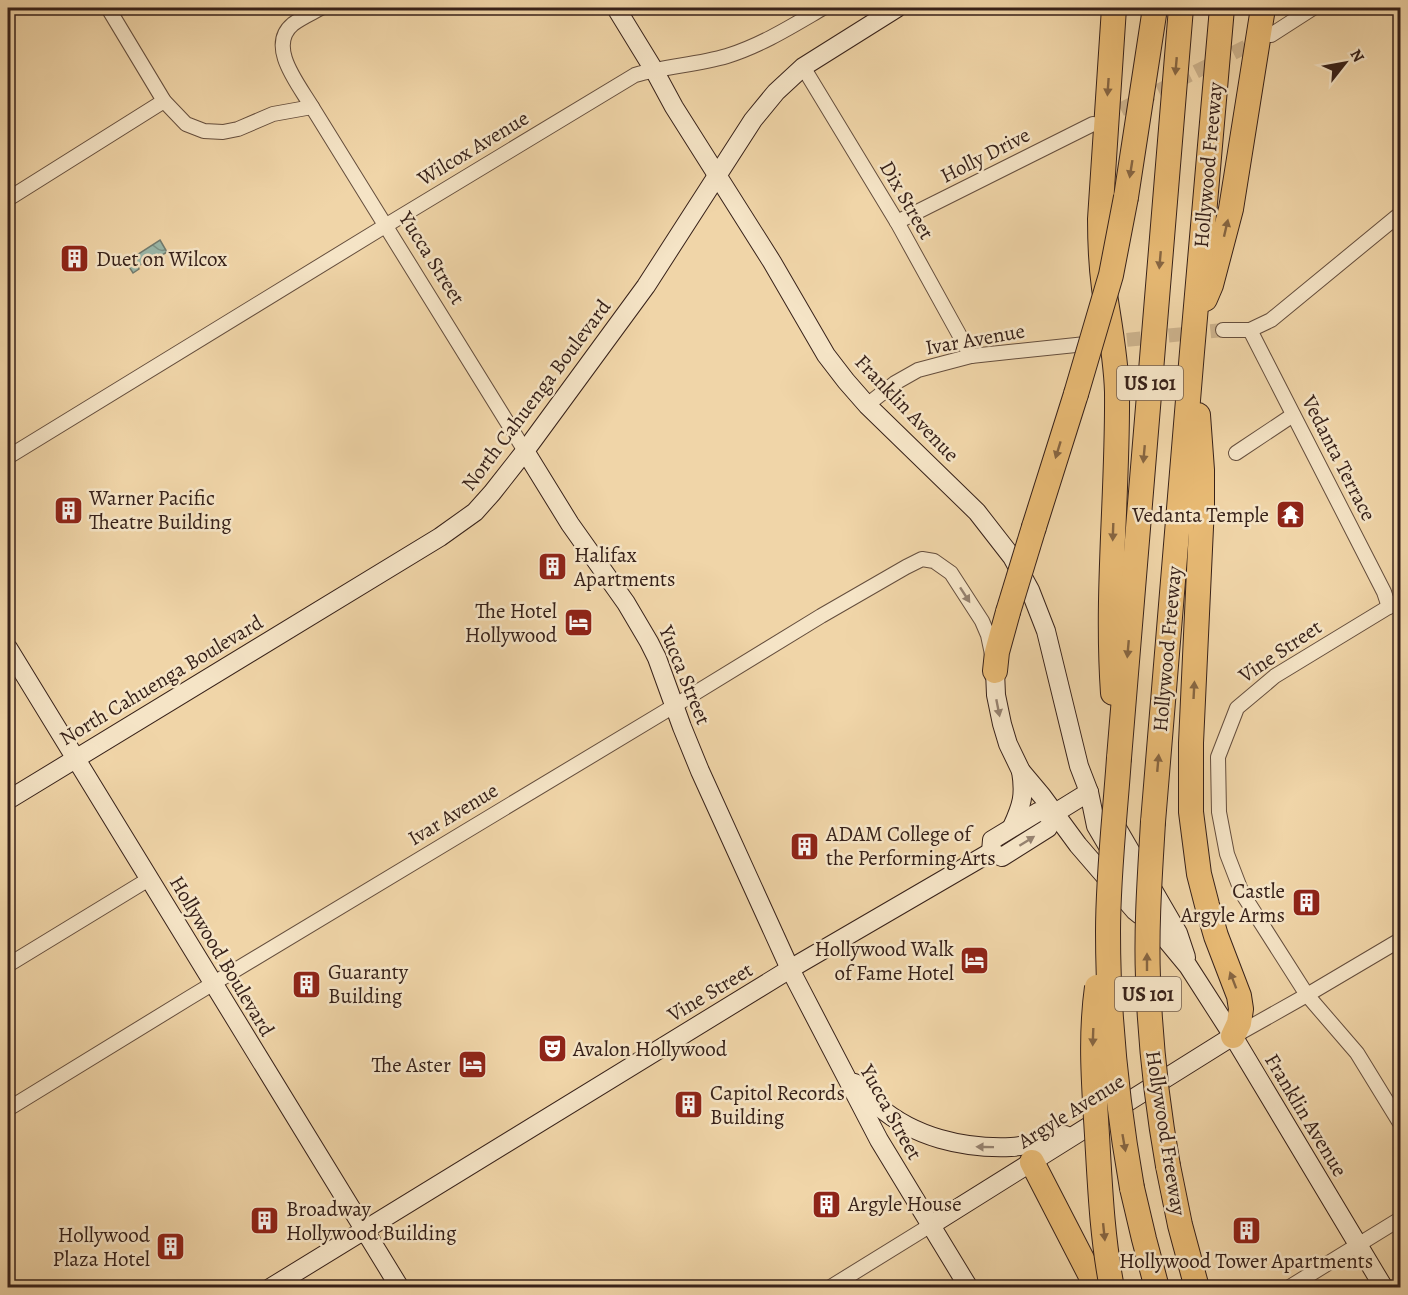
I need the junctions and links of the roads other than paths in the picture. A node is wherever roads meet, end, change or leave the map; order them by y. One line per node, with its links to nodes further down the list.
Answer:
1 (108, 8): 15 (street)
2 (321, 8): 16 (street, Yucca Street)
3 (616, 8): 14 (main road, Franklin Avenue)
4 (823, 8): 14 (street, Wilcox Avenue)
5 (897, 8): 13 (main road, North Cahuenga Boulevard)
6 (1113, 8): 39 (highway, one-way to 39)
7 (1155, 8): 37 (highway, one-way to 37, bridge)
8 (1181, 8): 39 (highway, Hollywood Freeway / US 101, one-way to 39)
9 (1222, 8): 23 (highway, Hollywood Freeway / US 101)
10 (1263, 8): 23 (highway, one-way to 10)
11 (1313, 8): 12 (street)
12 (1271, 34)
13 (803, 67): 18 (main road, North Cahuenga Boulevard); 21 (street, Dix Street)
14 (654, 70): 18 (main road, Franklin Avenue); 22 (street, Wilcox Avenue)
15 (164, 101): 16 (street); 19 (street)
16 (312, 107): 22 (street, Yucca Street)
17 (1092, 124): 21 (street, Holly Drive)
18 (717, 176): 29 (main road, Franklin Avenue); 31 (main road, North Cahuenga Boulevard)
19 (8, 199)
20 (1401, 214): 25 (street)
21 (897, 222): 28 (street, Dix Street)
22 (386, 226): 31 (street, Yucca Street); 33 (street, Wilcox Avenue)
23 (1194, 323): 27 (highway, Hollywood Freeway / US 101)
24 (1223, 330): 25 (street)
25 (1250, 330): 30 (street, Vedanta Terrace)
26 (1101, 343): 28 (street, Ivar Avenue)
27 (1192, 352): 56 (highway, one-way to 27); 73 (highway, Hollywood Freeway / US 101, one-way to 27, bridge)
28 (971, 356): 29 (street, Ivar Avenue)
29 (867, 405): 42 (main road, Franklin Avenue)
30 (1293, 415): 32 (street); 35 (street, Vedanta Terrace)
31 (525, 451): 38 (main road, Yucca Street); 40 (main road, North Cahuenga Boulevard)
32 (1236, 453)
33 (8, 458)
34 (922, 559): 37 (street, Franklin Avenue, one-way to 37); 38 (street, Ivar Avenue)
35 (1395, 603): 55 (street, Vine Street)
36 (8, 648): 40 (main road, Hollywood Boulevard)
37 (995, 671): 41 (main road, Franklin Avenue, one-way to 41)
38 (674, 706): 53 (main road, Yucca Street); 54 (street, Ivar Avenue)
39 (1119, 758): 48 (highway, Hollywood Freeway / US 101, bridge)
40 (75, 759): 43 (main road, North Cahuenga Boulevard); 47 (main road, Hollywood Boulevard)
41 (1021, 771): 44 (main road, Franklin Avenue); 45 (main road)
42 (1089, 792): 44 (main road, Vine Street); 49 (main road, Franklin Avenue); 52 (main road, Franklin Avenue)
43 (8, 800)
44 (1055, 813): 45 (main road, Vine Street); 46 (main road, Vine Street, one-way to 44); 49 (main road, Franklin Avenue)
45 (1012, 827): 46 (main road, Vine Street)
46 (991, 852): 53 (main road, Vine Street)
47 (149, 879): 51 (street); 54 (main road, Hollywood Boulevard)
48 (1109, 896): 71 (highway, one-way to 71, bridge); 72 (highway, Hollywood Freeway / US 101, one-way to 72, bridge)
49 (1154, 925): 52 (main road, Franklin Avenue)
50 (1401, 939): 55 (street, Argyle Avenue)
51 (8, 965)
52 (1188, 966): 56 (main road, Franklin Avenue)
53 (790, 969): 57 (main road, Yucca Street); 64 (main road, Vine Street)
54 (213, 984): 58 (street, Ivar Avenue); 64 (main road, Hollywood Boulevard)
55 (1307, 995): 56 (street, Argyle Avenue); 59 (street)
56 (1233, 1036): 60 (main road, Argyle Avenue); 65 (main road, Franklin Avenue)
57 (833, 1052): 60 (main road, one-way to 57); 63 (main road, Yucca Street)
58 (8, 1109)
59 (1401, 1123)
60 (1084, 1130): 61 (main road, Argyle Avenue)
61 (1032, 1162): 63 (main road, Argyle Avenue); 70 (highway)
62 (1401, 1219): 65 (street)
63 (931, 1225): 68 (street, Argyle Avenue); 69 (main road, Yucca Street)
64 (365, 1230): 66 (main road, Vine Street); 67 (main road, Hollywood Boulevard)
65 (1357, 1245): 74 (street); 75 (main road, Franklin Avenue)
66 (270, 1287)
67 (400, 1287)
68 (829, 1287)
69 (969, 1287)
70 (1097, 1287)
71 (1112, 1287)
72 (1157, 1287)
73 (1197, 1287)
74 (1288, 1287)
75 (1384, 1287)

